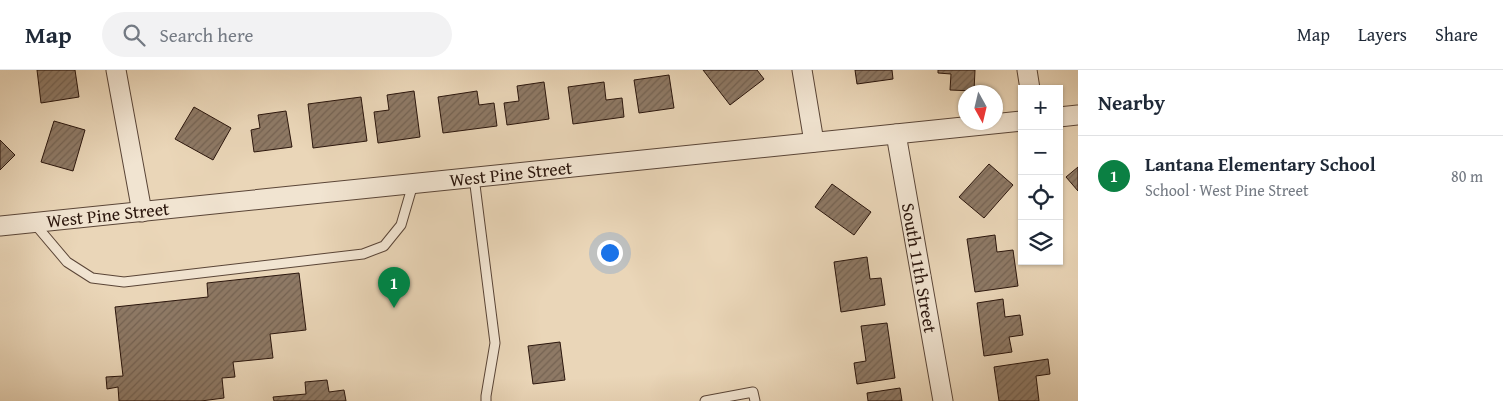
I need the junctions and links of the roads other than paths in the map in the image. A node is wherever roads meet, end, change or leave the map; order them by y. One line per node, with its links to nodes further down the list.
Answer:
1 (116, 70): 12 (street)
2 (802, 70): 9 (street)
3 (1027, 70): 4 (street)
4 (1029, 85)
5 (1078, 115): 6 (street)
6 (1063, 117)
7 (1018, 121): 8 (street, West Pine Street)
8 (896, 134): 9 (street, West Pine Street); 18 (street, South 11th Street)
9 (814, 142): 10 (street, West Pine Street)
10 (474, 177): 11 (street, West Pine Street); 15 (lane)
11 (413, 184): 12 (street, West Pine Street); 13 (lane)
12 (142, 212): 13 (street, West Pine Street)
13 (34, 223): 14 (street, West Pine Street)
14 (0, 226)
15 (486, 401)
16 (705, 401): 17 (lane)
17 (755, 401)
18 (943, 401)

